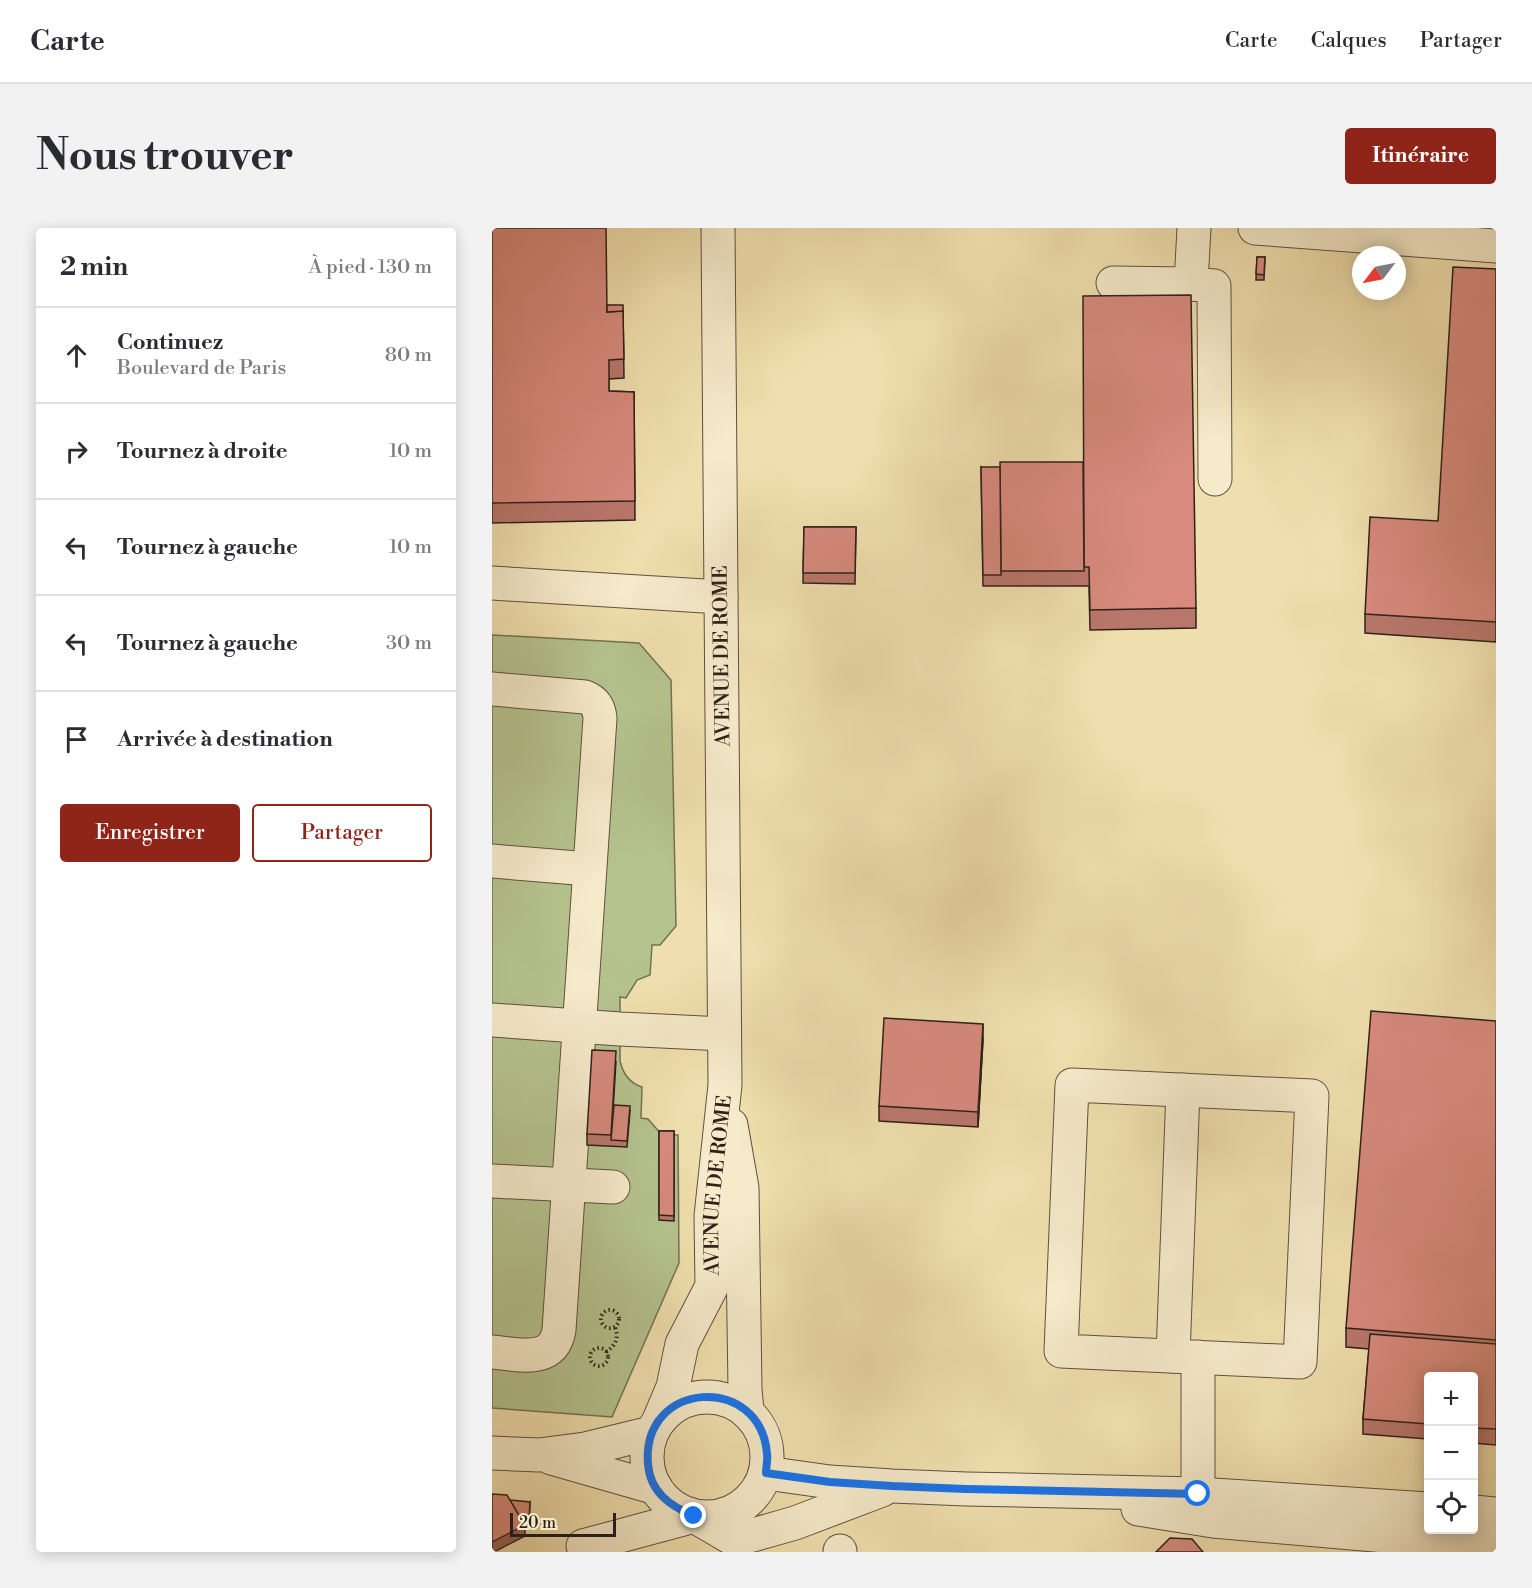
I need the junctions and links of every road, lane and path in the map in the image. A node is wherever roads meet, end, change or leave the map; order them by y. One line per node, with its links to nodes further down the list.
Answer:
1 (718, 228): 9 (street, AVENUE DE ROME)
2 (1194, 228): 6 (street)
3 (1255, 228): 4 (street)
4 (1496, 246)
5 (1113, 283): 6 (street)
6 (1191, 284): 7 (street)
7 (1215, 479)
8 (492, 583): 9 (street)
9 (721, 597): 15 (street, AVENUE DE ROME)
10 (492, 689): 12 (street)
11 (492, 861): 12 (street)
12 (589, 869): 14 (street)
13 (492, 1020): 14 (street)
14 (580, 1026): 15 (street); 19 (street)
15 (724, 1034): 16 (street, AVENUE DE ROME)
16 (725, 1085): 25 (street, AVENUE DE ROME); 26 (street, AVENUE DE ROME)
17 (1183, 1090): 24 (street); 24 (street); 24 (street)
18 (492, 1181): 19 (street)
19 (570, 1185): 20 (street); 22 (street)
20 (613, 1187)
21 (615, 1327): 21 (path); 23 (path)
22 (492, 1352)
23 (606, 1352): 23 (path)
24 (1186, 1356): 33 (street)
25 (747, 1411): 26 (street); 29 (street)
26 (655, 1426): 28 (street); 31 (street)
27 (492, 1452): 28 (street)
28 (539, 1455): 31 (street)
29 (766, 1473): 30 (street); 38 (street)
30 (892, 1486): 32 (street); 38 (street)
31 (656, 1488): 38 (street); 40 (street)
32 (966, 1489): 33 (street); 34 (street)
33 (1198, 1494): 34 (street); 35 (street)
34 (1107, 1504): 39 (street)
35 (1424, 1509)
36 (1478, 1512): 37 (street)
37 (1496, 1514)
38 (694, 1516): 40 (street)
39 (1496, 1542)
40 (579, 1549)

